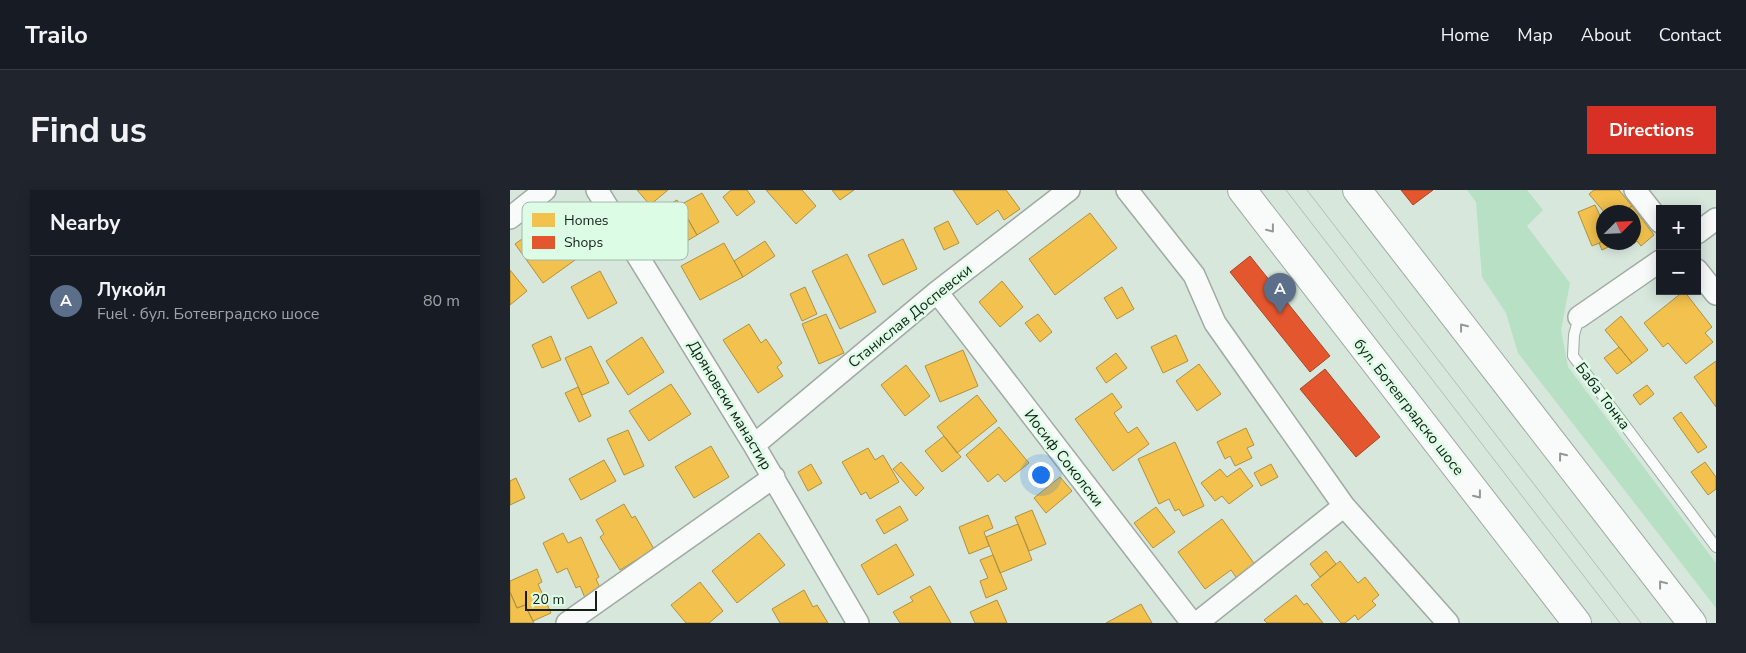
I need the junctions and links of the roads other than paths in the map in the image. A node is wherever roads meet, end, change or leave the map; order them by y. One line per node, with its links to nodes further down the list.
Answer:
1 (545, 190): 8 (street)
2 (597, 190): 9 (street, Дряновски манастир)
3 (1069, 190): 18 (street, Станислав Доспевски)
4 (1127, 190): 23 (street)
5 (1242, 190): 30 (main road, бул. Ботевградско шосе, one-way to 30)
6 (1357, 190): 31 (main road, one-way to 6)
7 (1635, 190): 11 (street)
8 (530, 202)
9 (604, 202)
10 (522, 208): 12 (street)
11 (1656, 217)
12 (510, 218)
13 (1716, 219): 14 (street)
14 (1701, 230)
15 (640, 260): 21 (street, Дряновски манастир)
16 (1656, 264): 20 (street, Баба Тонка)
17 (1701, 275): 19 (street)
18 (937, 292): 21 (street, Станислав Доспевски); 27 (street, Иосиф Соколски)
19 (1716, 294)
20 (1579, 317): 24 (lane, Баба Тонка)
21 (754, 445): 22 (street, Дряновски манастир)
22 (774, 477): 25 (street); 26 (street, Дряновски манастир)
23 (1344, 506): 28 (street); 29 (street)
24 (1716, 547)
25 (568, 623)
26 (858, 623)
27 (1192, 623)
28 (1197, 623)
29 (1448, 623)
30 (1577, 623)
31 (1692, 623)

